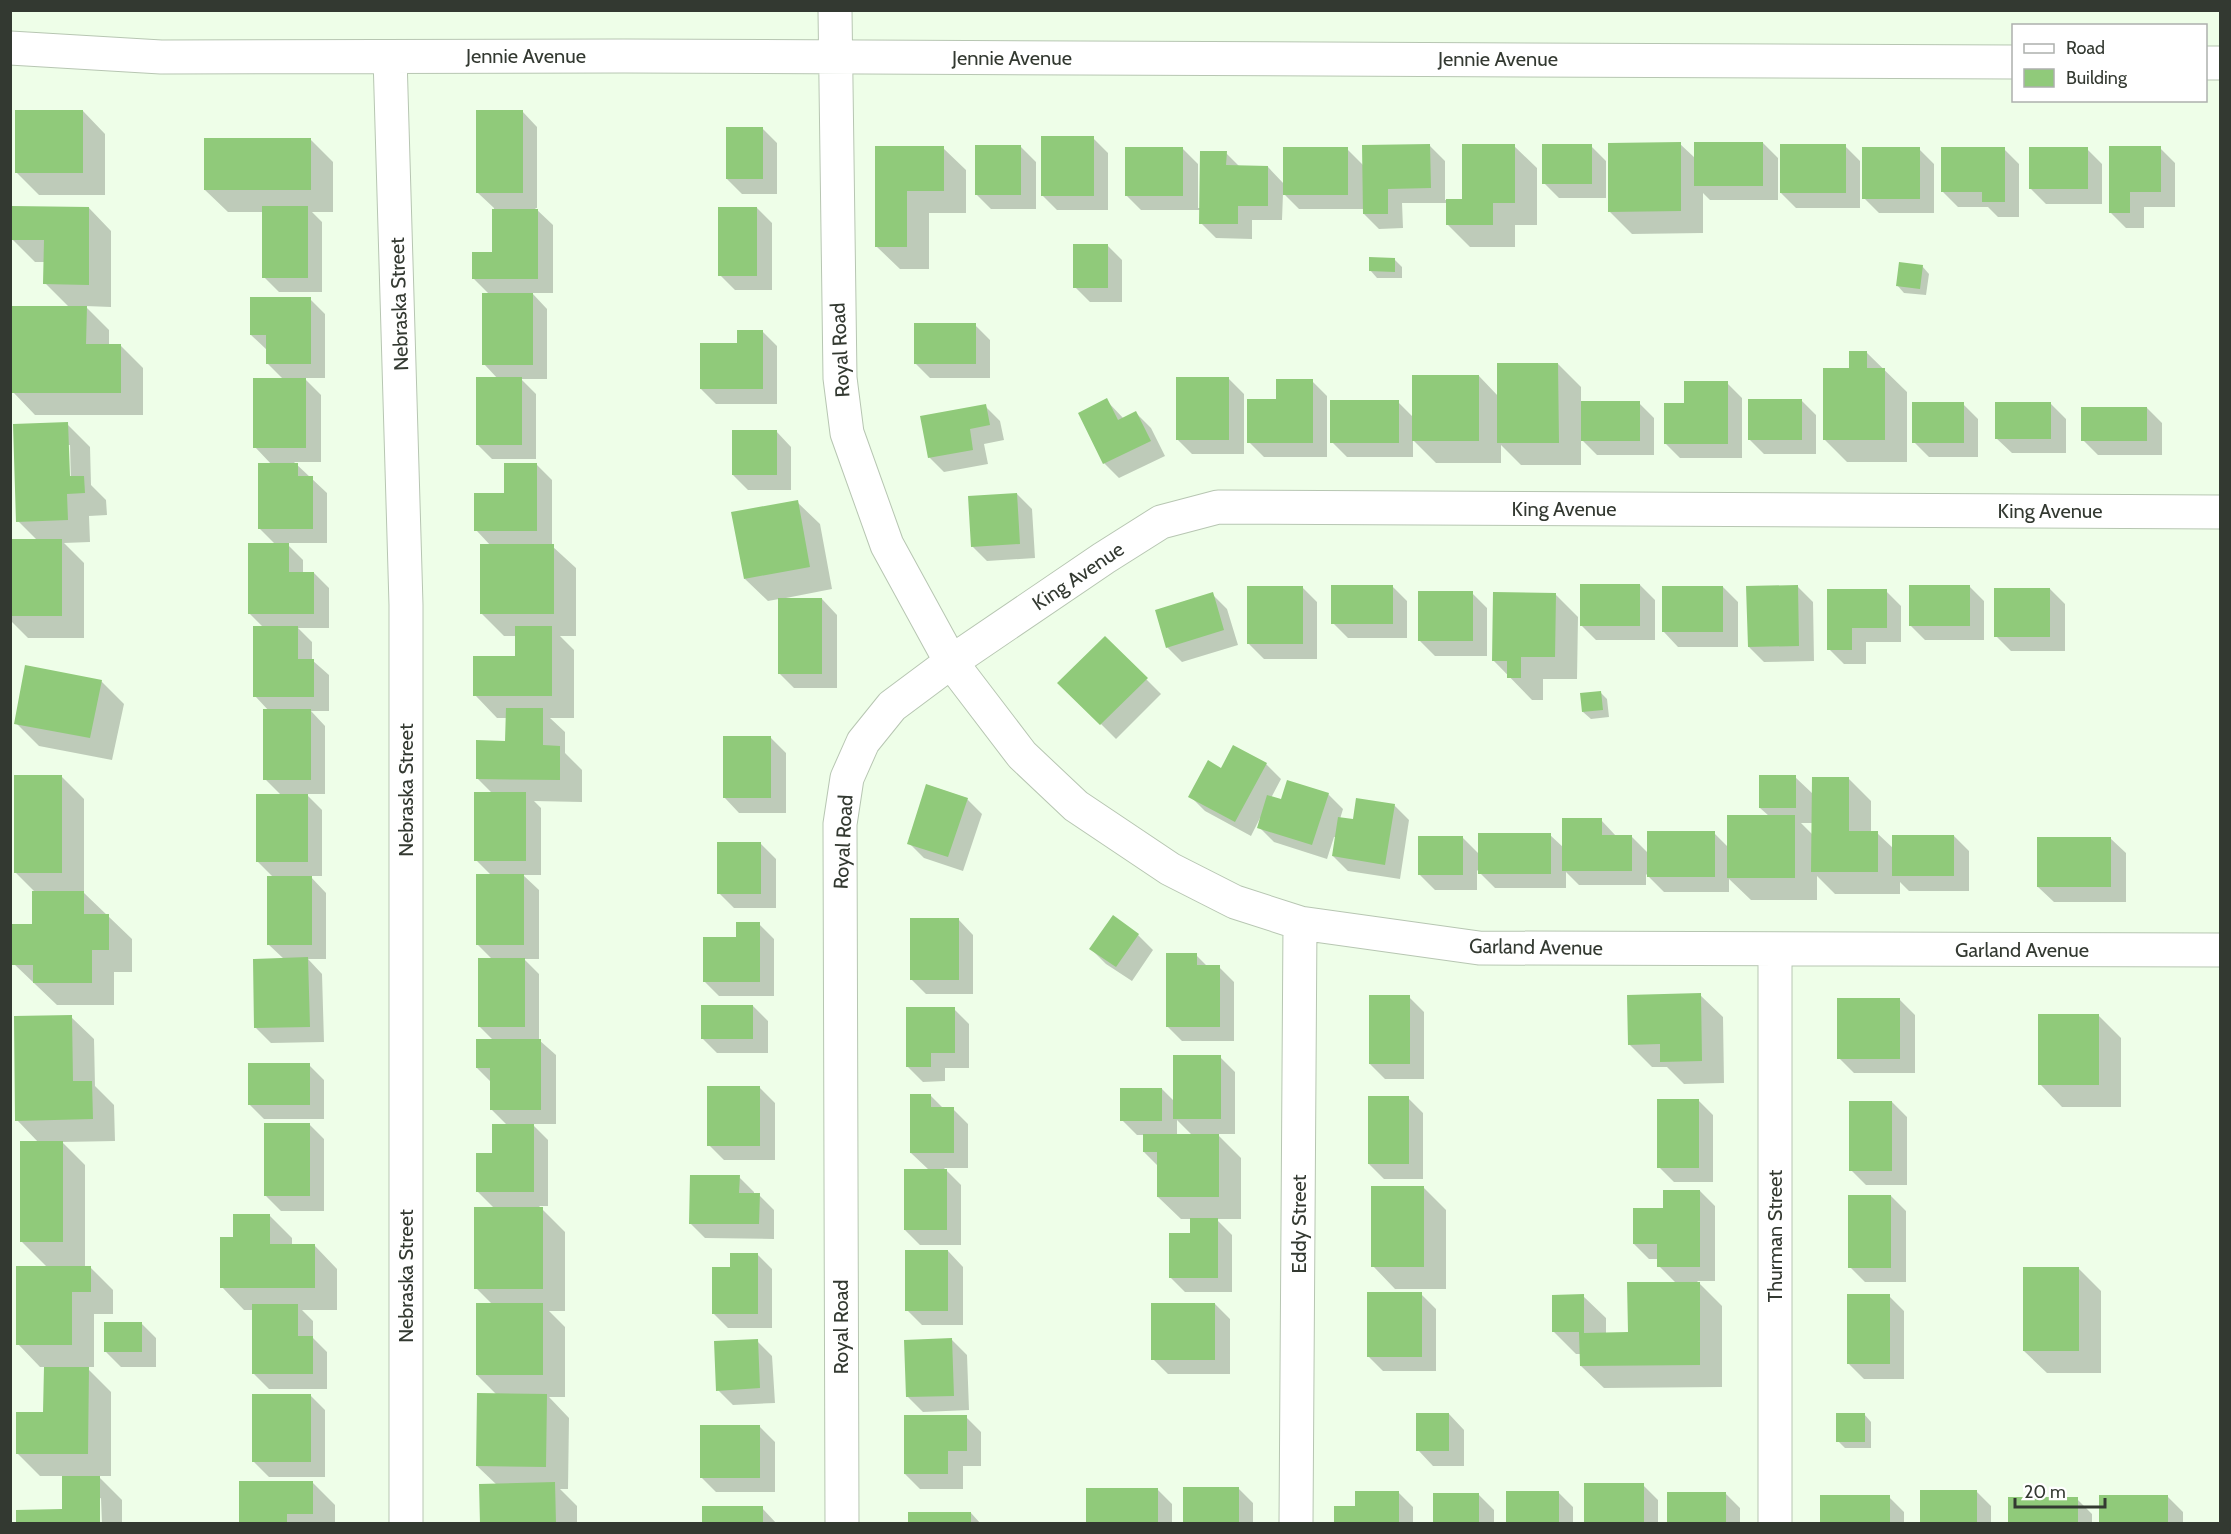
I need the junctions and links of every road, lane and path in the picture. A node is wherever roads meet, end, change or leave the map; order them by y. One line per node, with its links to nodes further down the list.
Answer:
1 (835, 10): 4 (street, Royal Road)
2 (10, 48): 3 (street, Jennie Avenue)
3 (390, 57): 4 (street, Jennie Avenue); 11 (street, Nebraska Street)
4 (835, 57): 5 (street, Jennie Avenue); 7 (street, Royal Road)
5 (2012, 62)
6 (2220, 512): 7 (street, King Avenue)
7 (951, 662): 8 (street, Garland Avenue); 12 (street, Royal Road)
8 (1300, 924): 9 (street, Garland Avenue); 13 (street, Eddy Street)
9 (1775, 949): 10 (street, Garland Avenue); 14 (street, Thurman Street)
10 (2220, 951)
11 (406, 1524)
12 (842, 1524)
13 (1296, 1524)
14 (1775, 1524)

